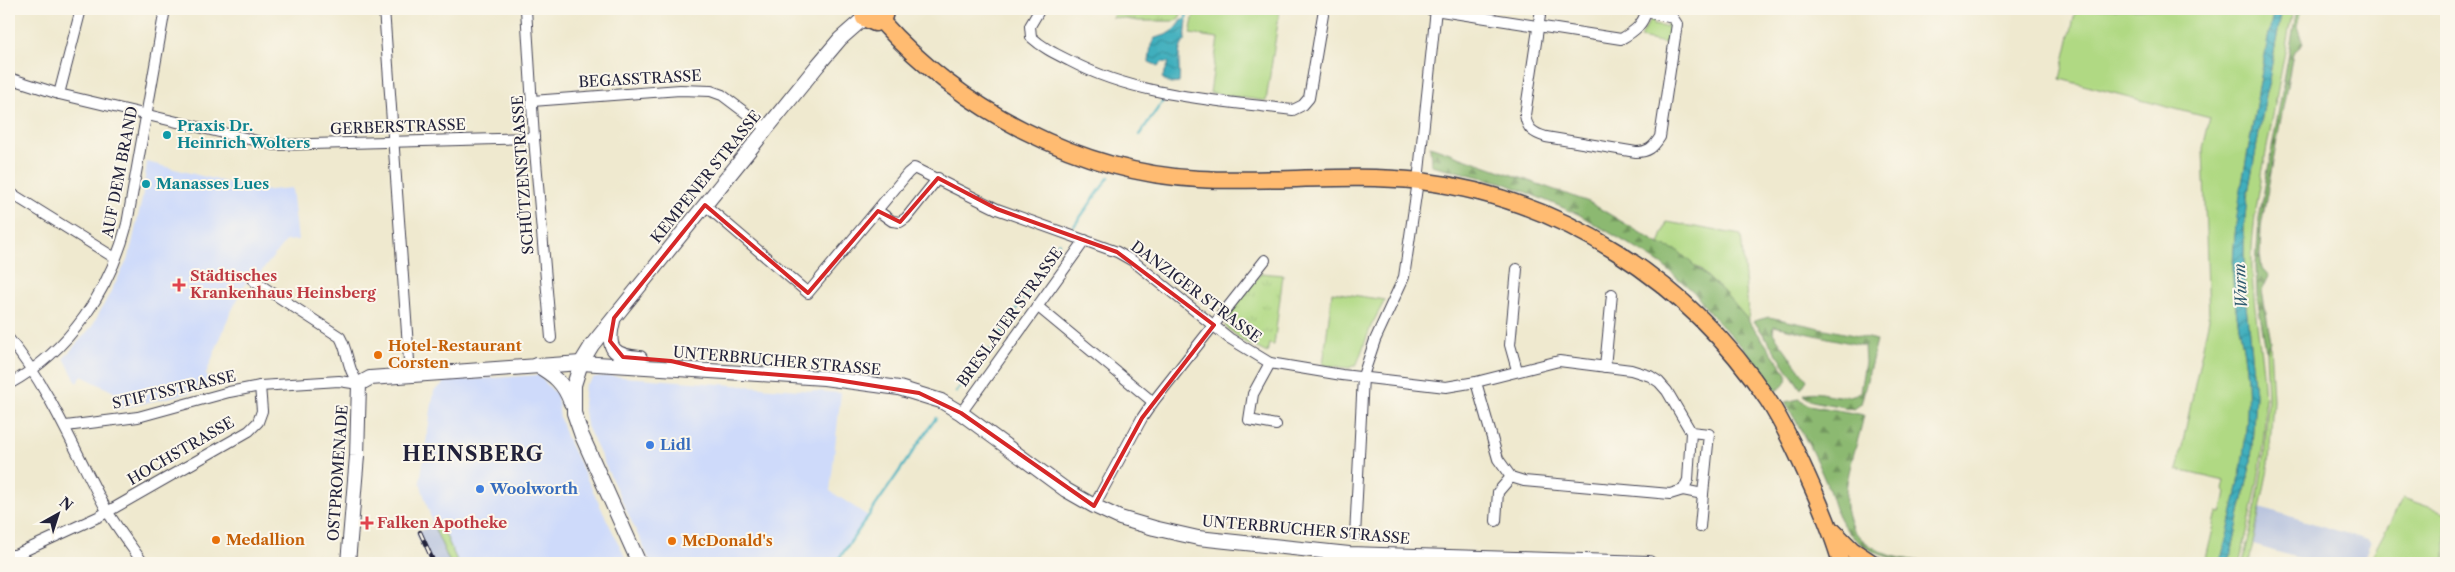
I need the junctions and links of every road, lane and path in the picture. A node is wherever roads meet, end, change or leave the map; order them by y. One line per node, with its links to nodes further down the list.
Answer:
1 (81, 9): 14 (street)
2 (165, 9): 16 (street, AUF DEM BRAND)
3 (384, 9): 19 (street)
4 (526, 9): 15 (street, SCHÜTZENSTRASSE)
5 (1040, 9): 6 (street)
6 (1324, 9)
7 (1433, 9): 12 (street); 21 (street)
8 (1540, 9): 12 (street)
9 (1647, 10): 12 (street); 12 (street)
10 (863, 14): 11 (main road); 17 (street, KEMPENER STRASSE)
11 (883, 15): 21 (main road)
12 (1538, 25)
13 (9, 78): 14 (street, GERBERSTRASSE)
14 (59, 94): 16 (street, GERBERSTRASSE)
15 (532, 101): 17 (street, BEGASSTRASSE); 18 (street, SCHÜTZENSTRASSE)
16 (146, 114): 19 (street, GERBERSTRASSE); 26 (street, AUF DEM BRAND)
17 (767, 129): 23 (street, KEMPENER STRASSE)
18 (534, 138): 19 (street, GERBERSTRASSE); 34 (street, SCHÜTZENSTRASSE)
19 (394, 143): 41 (street)
20 (938, 178): 24 (street, DANZIGER STRASSE); 24 (street); 25 (street, DANZIGER STRASSE)
21 (1418, 181): 44 (street); 60 (main road)
22 (9, 192): 26 (street)
23 (705, 205): 24 (street, DANZIGER STRASSE); 32 (street, KEMPENER STRASSE)
24 (878, 211)
25 (1085, 240): 31 (street, BRESLAUER STRASSE); 33 (street, DANZIGER STRASSE)
26 (116, 258): 43 (street, AUF DEM BRAND)
27 (1266, 260): 33 (street)
28 (1517, 269): 42 (street)
29 (254, 280): 47 (street)
30 (1612, 294): 39 (street)
31 (1037, 306): 49 (street); 51 (street, BRESLAUER STRASSE)
32 (614, 318): 37 (street, KEMPENER STRASSE); 40 (street)
33 (1214, 325): 36 (street, DANZIGER STRASSE); 49 (street)
34 (551, 338)
35 (9, 340): 43 (street)
36 (1270, 362): 44 (street, DANZIGER STRASSE); 52 (street, DANZIGER STRASSE)
37 (580, 363): 38 (street); 40 (street, UNTERBRUCHER STRASSE); 50 (street)
38 (536, 365): 41 (street); 50 (street)
39 (1605, 367): 42 (street, DANZIGER STRASSE); 54 (street, DANZIGER STRASSE)
40 (705, 369): 51 (street, UNTERBRUCHER STRASSE)
41 (409, 370): 47 (street)
42 (1517, 370): 45 (street, DANZIGER STRASSE)
43 (32, 372): 46 (street, AUF DEM BRAND); 53 (street)
44 (1363, 376): 45 (street, DANZIGER STRASSE); 63 (street)
45 (1476, 382): 55 (street)
46 (9, 384)
47 (359, 384): 48 (street); 67 (street, OSTPROMENADE)
48 (260, 386): 53 (street, STIFTSSTRASSE); 59 (street, HOCHSTRASSE)
49 (1153, 402): 58 (street)
50 (574, 413): 68 (street)
51 (961, 413): 58 (street, UNTERBRUCHER STRASSE)
52 (1276, 424)
53 (66, 426): 59 (street)
54 (1691, 432): 56 (street); 57 (street)
55 (1511, 477): 56 (street); 61 (street)
56 (1683, 490): 57 (street)
57 (1703, 494): 62 (street)
58 (1094, 506): 65 (street, UNTERBRUCHER STRASSE)
59 (107, 511): 64 (street, HOCHSTRASSE); 66 (street)
60 (1826, 521): 70 (main road); 71 (main road)
61 (1496, 522)
62 (1700, 527)
63 (1355, 536)
64 (9, 555)
65 (1348, 558): 69 (street, UNTERBRUCHER STRASSE)
66 (143, 563)
67 (348, 563)
68 (639, 563)
69 (1649, 563)
70 (1841, 563)
71 (1872, 563)

